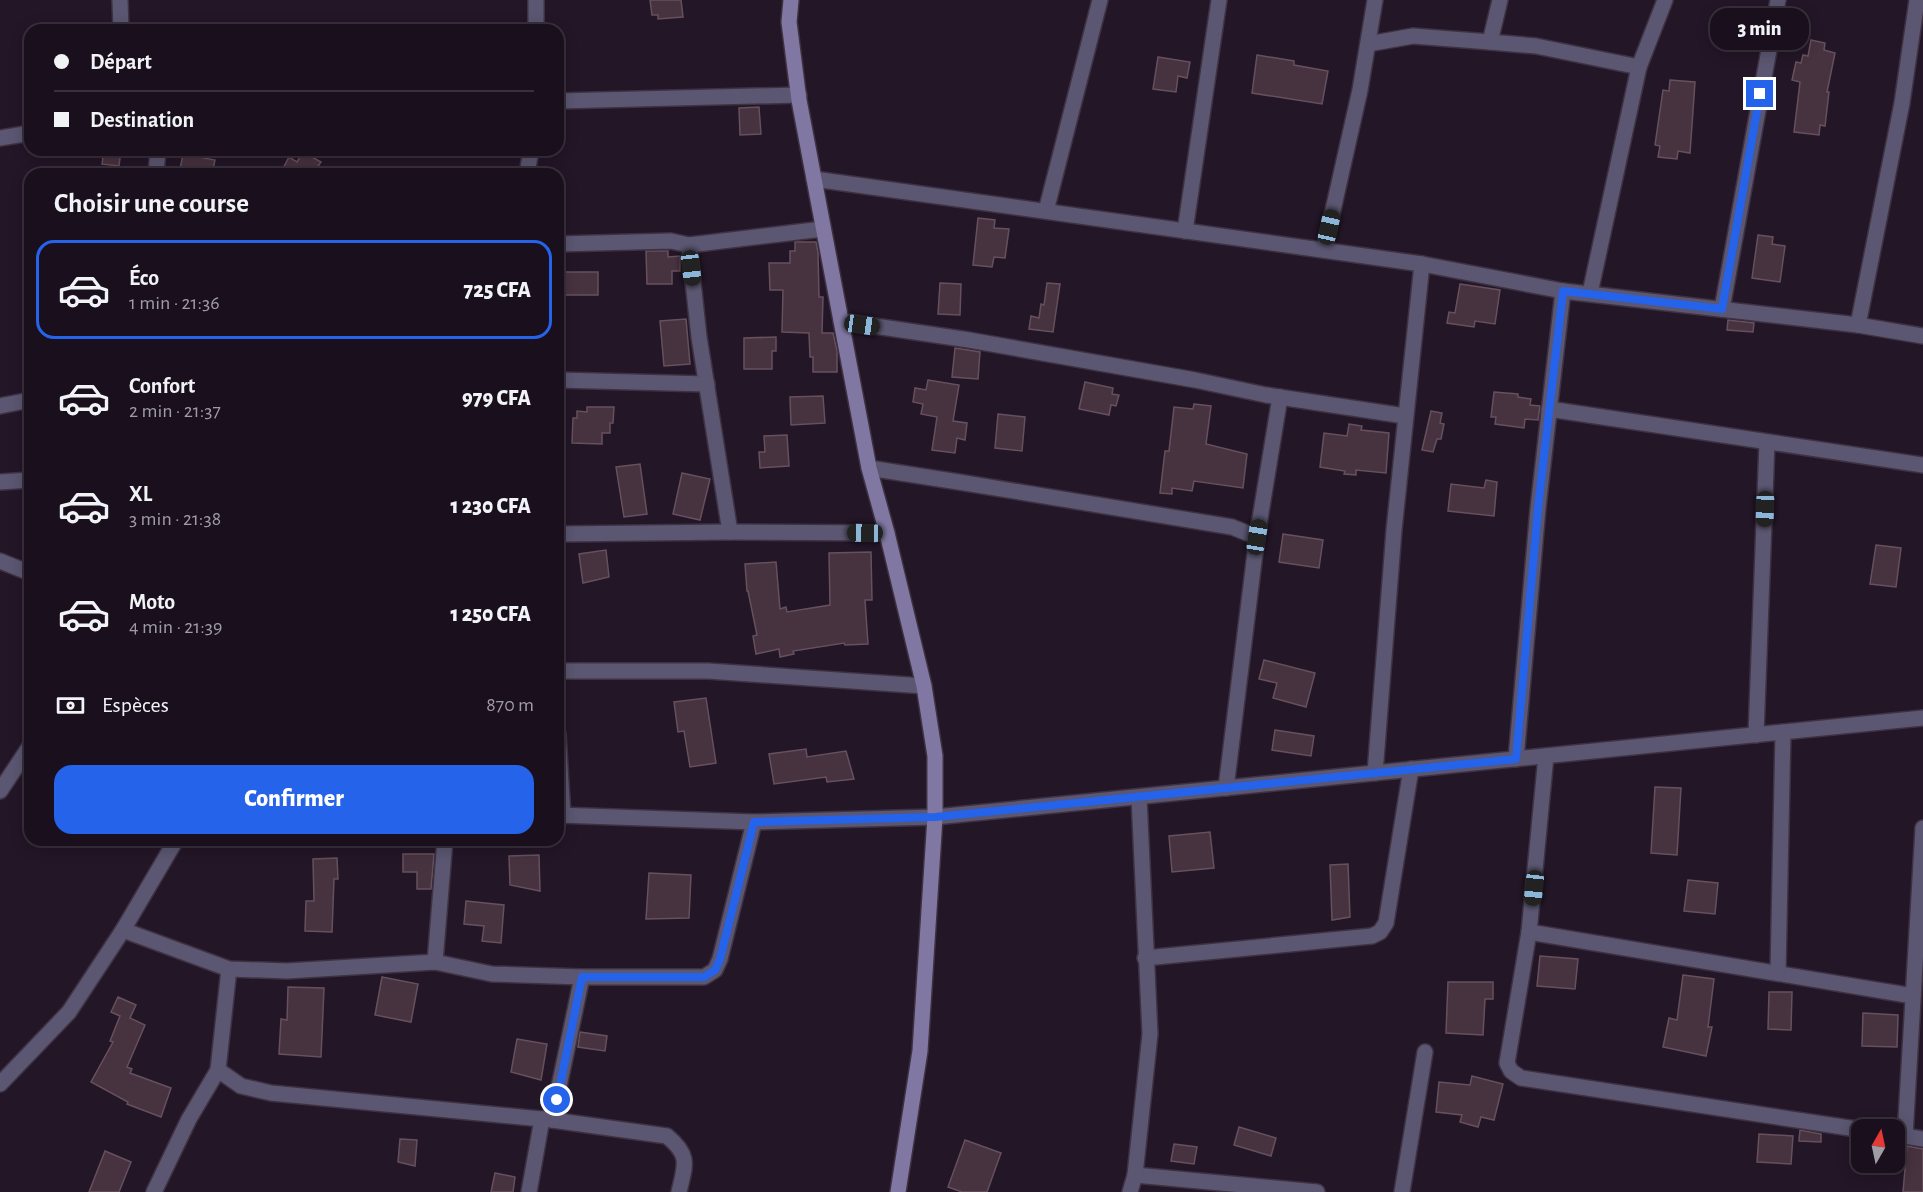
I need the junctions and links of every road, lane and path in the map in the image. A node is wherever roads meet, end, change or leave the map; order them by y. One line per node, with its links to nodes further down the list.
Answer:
1 (120, 0): 11 (street)
2 (536, 0): 12 (street)
3 (791, 0): 16 (street)
4 (1100, 0): 21 (street)
5 (1219, 0): 23 (street)
6 (1375, 0): 14 (street)
7 (1500, 0): 13 (street)
8 (1665, 0): 15 (street)
9 (1778, 0): 30 (street)
10 (1917, 0): 32 (street)
11 (121, 24)
12 (536, 24)
13 (1490, 42): 14 (street); 15 (street)
14 (1368, 44): 26 (street)
15 (1639, 67): 29 (street)
16 (799, 95): 17 (street); 20 (street)
17 (564, 101)
18 (24, 133): 19 (street)
19 (0, 138)
20 (814, 179): 21 (street); 22 (street)
21 (1047, 211): 23 (street)
22 (823, 229): 25 (street); 31 (street)
23 (1185, 231): 26 (street)
24 (564, 244): 25 (street)
25 (688, 245): 35 (street)
26 (1324, 250): 27 (street)
27 (1422, 264): 28 (street); 40 (street)
28 (1563, 291): 29 (street); 39 (street)
29 (1590, 293): 30 (street)
30 (1722, 309): 32 (street)
31 (841, 321): 36 (street); 43 (street)
32 (1858, 325): 33 (street)
33 (1923, 336)
34 (564, 380): 35 (street)
35 (707, 384): 46 (street)
36 (1280, 397): 40 (street); 49 (street)
37 (24, 401): 38 (street)
38 (0, 405)
39 (1549, 409): 41 (street); 59 (street)
40 (1406, 416): 61 (street)
41 (1767, 442): 42 (street); 56 (street)
42 (1923, 465)
43 (869, 468): 47 (street); 49 (street)
44 (24, 481): 45 (street)
45 (0, 483)
46 (730, 532): 47 (street); 48 (street)
47 (887, 533): 53 (street)
48 (564, 534)
49 (1257, 537): 62 (street)
50 (0, 561): 51 (street)
51 (24, 571)
52 (564, 671): 53 (street)
53 (924, 686): 66 (street)
54 (1923, 718): 55 (street)
55 (1783, 732): 56 (street); 76 (street)
56 (1756, 735): 58 (street)
57 (24, 755): 63 (street)
58 (1546, 756): 59 (street); 72 (street)
59 (1516, 759): 60 (street)
60 (1411, 769): 61 (street); 73 (street)
61 (1375, 773): 62 (street)
62 (1226, 788): 64 (street)
63 (0, 791)
64 (1139, 797): 66 (street); 73 (street)
65 (564, 815): 67 (street)
66 (935, 817): 67 (street); 91 (street)
67 (754, 822): 77 (street)
68 (1923, 828): 78 (street)
69 (172, 846): 71 (street)
70 (445, 846): 74 (street)
71 (123, 930): 75 (street); 81 (street)
72 (1529, 932): 76 (street); 84 (street)
73 (1146, 958): 87 (street)
74 (435, 962): 75 (street); 77 (street)
75 (229, 969): 80 (street)
76 (1778, 973): 78 (street)
77 (582, 977): 83 (street)
78 (1913, 996): 82 (street)
79 (1425, 1052): 94 (street)
80 (218, 1070): 83 (street); 88 (street)
81 (0, 1084)
82 (1901, 1119)
83 (547, 1120): 89 (street); 90 (street)
84 (1851, 1128)
85 (1905, 1136): 86 (street)
86 (1923, 1138)
87 (1135, 1175): 92 (street); 93 (street)
88 (154, 1192)
89 (529, 1192)
90 (678, 1192)
91 (898, 1192)
92 (1130, 1192)
93 (1317, 1192)
94 (1402, 1192)

